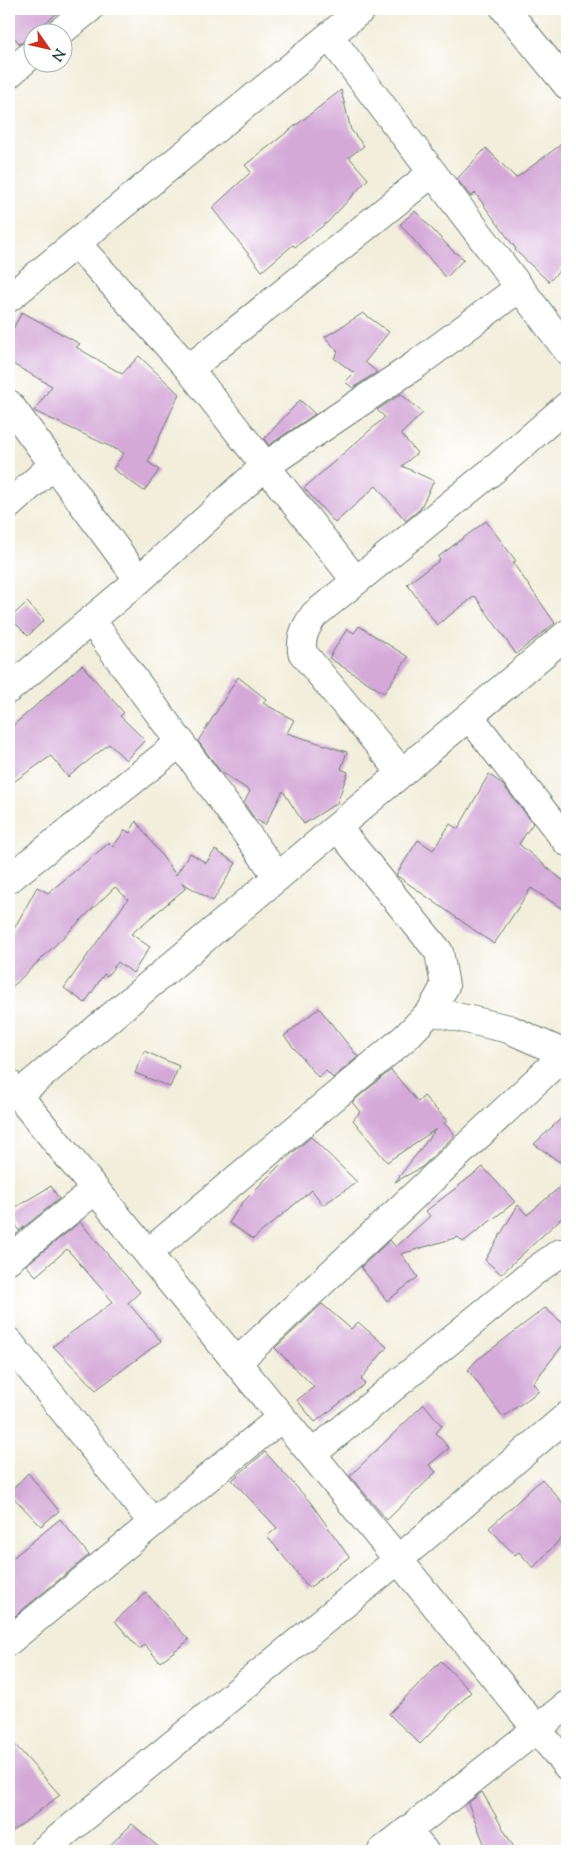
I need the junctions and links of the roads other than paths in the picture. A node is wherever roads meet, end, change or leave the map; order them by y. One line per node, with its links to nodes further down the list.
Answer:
1 (89, 9): 4 (street)
2 (362, 9): 5 (street)
3 (505, 9): 6 (street)
4 (72, 22)
5 (329, 36): 7 (street); 8 (street)
6 (567, 85)
7 (432, 173): 9 (street); 12 (street)
8 (76, 243): 10 (street); 12 (street)
9 (519, 288): 11 (street); 16 (street)
10 (9, 298)
11 (567, 350)
12 (189, 370): 16 (street)
13 (9, 404): 15 (street)
14 (567, 406): 19 (street)
15 (54, 464): 17 (street); 18 (street)
16 (264, 467): 18 (street); 19 (street)
17 (9, 505)
18 (139, 580): 20 (street)
19 (356, 581): 25 (street)
20 (91, 620): 22 (street); 24 (street)
21 (567, 634): 23 (street)
22 (9, 689)
23 (469, 716): 25 (street); 27 (street)
24 (180, 742): 28 (street); 29 (street)
25 (402, 773): 26 (street)
26 (337, 827): 28 (street); 30 (street)
27 (567, 842)
28 (278, 877): 32 (street)
29 (9, 879)
30 (431, 1011): 31 (street); 34 (street)
31 (566, 1055): 38 (street)
32 (14, 1089): 33 (street)
33 (94, 1191): 34 (street); 36 (street)
34 (148, 1253): 38 (street)
35 (567, 1253): 41 (street)
36 (9, 1259)
37 (9, 1342): 42 (street)
38 (237, 1362): 40 (street)
39 (567, 1416): 43 (street)
40 (282, 1417): 41 (street); 42 (street)
41 (312, 1454): 43 (street)
42 (153, 1523): 44 (street)
43 (399, 1559): 46 (street); 49 (street)
44 (9, 1642)
45 (567, 1705): 46 (street)
46 (536, 1728): 47 (street); 48 (street)
47 (567, 1766)
48 (407, 1831): 50 (street); 51 (street)
49 (43, 1851)
50 (382, 1851)
51 (424, 1851)

